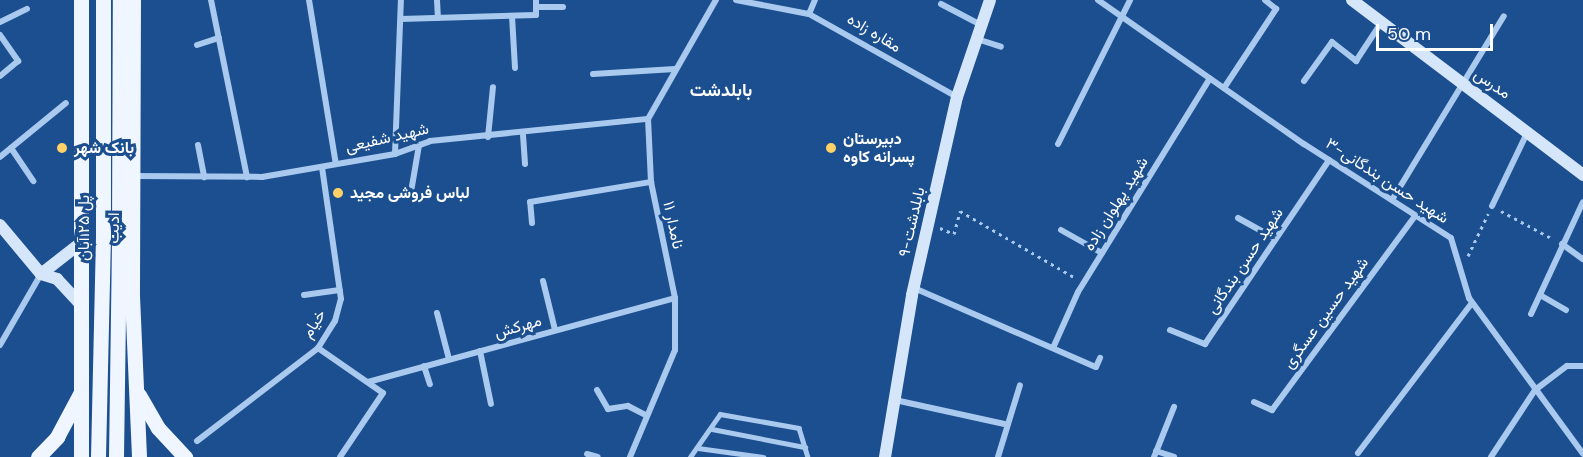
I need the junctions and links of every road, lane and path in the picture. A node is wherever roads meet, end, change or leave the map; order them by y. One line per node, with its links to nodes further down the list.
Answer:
1 (81, 0): 77 (main road, ادیب)
2 (103, 0): 129 (main road, پل ۲۵ آبان, bridge)
3 (120, 0): 130 (main road, ادیب, bridge)
4 (134, 0): 61 (main road, ادیب)
5 (211, 0): 31 (street)
6 (309, 0): 57 (street)
7 (401, 0): 26 (street)
8 (437, 0): 25 (street)
9 (736, 0): 21 (street, مقاره زاده)
10 (815, 0): 21 (street)
11 (990, 0): 29 (street, ۹-بابلدشت)
12 (1098, 0): 22 (street, ۳-شهید حسن بندگانی)
13 (1130, 0): 22 (street)
14 (1265, 0): 43 (street)
15 (1352, 0): 28 (street, مدرس)
16 (711, 2): 36 (street)
17 (537, 4): 19 (street); 23 (street)
18 (941, 4): 29 (street)
19 (563, 7)
20 (27, 9): 27 (street)
21 (809, 14): 44 (street, مقاره زاده)
22 (1120, 14): 39 (street, ۳-شهید حسن بندگانی); 50 (street)
23 (512, 16): 25 (street); 35 (street)
24 (1504, 16): 41 (street)
25 (438, 18): 26 (street)
26 (401, 19): 54 (street)
27 (0, 22)
28 (1381, 23): 40 (street); 41 (street, مدرس)
29 (981, 26): 32 (street, ۹-بابلدشت)
30 (0, 35): 38 (street)
31 (219, 38): 33 (street); 63 (street)
32 (977, 39): 34 (street); 44 (street, ۹-بابلدشت)
33 (197, 45)
34 (1001, 47)
35 (515, 68)
36 (675, 69): 37 (street); 46 (street)
37 (593, 74)
38 (0, 76)
39 (1210, 78): 43 (street, ۳-شهید حسن بندگانی); 79 (street, شهید پهلوان زاده)
40 (1304, 81)
41 (1462, 84): 47 (street, مدرس); 67 (street)
42 (493, 87): 49 (street)
43 (1224, 88): 56 (street, ۳-شهید حسن بندگانی)
44 (957, 97): 73 (street, ۹-بابلدشت)
45 (66, 103): 53 (street)
46 (648, 119): 48 (street, شهید شفیعی); 65 (street, ۱۱ نامدار)
47 (1528, 130): 60 (street, مدرس); 69 (street)
48 (523, 135): 49 (street, شهید شفیعی); 58 (street)
49 (488, 137): 52 (street, شهید شفیعی)
50 (1058, 144)
51 (198, 145): 62 (street)
52 (419, 145): 54 (street, شهید شفیعی); 66 (street)
53 (11, 148): 55 (street); 64 (street)
54 (395, 154): 57 (street, شهید شفیعی)
55 (0, 157)
56 (1329, 160): 67 (street, ۳-شهید حسن بندگانی); 76 (street, شهید حسن بندگانی)
57 (336, 164): 59 (street, شهید شفیعی)
58 (525, 164)
59 (322, 166): 63 (street, شهید شفیعی); 86 (street, خیام)
60 (1583, 175)
61 (133, 176): 62 (street, شهید شفیعی); 89 (main road, ادیب)
62 (204, 177): 63 (street, شهید شفیعی)
63 (247, 177)
64 (33, 181)
65 (651, 182): 72 (street); 90 (street, ۱۱ نامدار)
66 (411, 192)
67 (1392, 200): 70 (street, ۳-شهید حسن بندگانی)
68 (1583, 202): 78 (street)
69 (1492, 206): 78 (path); 81 (path)
70 (1414, 216): 81 (street, ۳-شهید حسن بندگانی); 114 (street, شهید حسین عسگری)
71 (1238, 218): 76 (street)
72 (532, 223)
73 (928, 224): 84 (path); 85 (street, ۹-بابلدشت)
74 (0, 225): 82 (street)
75 (1061, 230): 79 (street)
76 (1276, 239): 97 (street, شهید حسن بندگانی)
77 (82, 242): 82 (street); 92 (main road, ادیب)
78 (1562, 244): 80 (street); 88 (street)
79 (1102, 253): 84 (street, شهید پهلوان زاده)
80 (1583, 259)
81 (1461, 271): 91 (street, ۳-شهید حسن بندگانی)
82 (41, 274): 92 (street); 98 (street)
83 (543, 281): 96 (street)
84 (1084, 282): 100 (street, شهید پهلوان زاده)
85 (914, 287): 100 (street); 113 (street, ۹-بابلدشت)
86 (340, 290): 87 (street); 99 (street, خیام)
87 (304, 295)
88 (1540, 295): 93 (street); 95 (street)
89 (132, 296): 92 (main road); 109 (main road, ادیب)
90 (675, 298): 96 (street, مهرکش); 117 (street, ۱۱ نامدار)
91 (1472, 303): 112 (street, ۳-شهید حسن بندگانی); 123 (street)
92 (81, 305): 110 (main road, ادیب)
93 (1566, 310)
94 (437, 313): 103 (street)
95 (1531, 314)
96 (555, 330): 101 (street, مهرکش)
97 (1170, 330)
98 (0, 345)
99 (318, 348): 106 (street); 120 (street, خیام)
100 (1053, 348): 102 (street)
101 (480, 351): 103 (street, مهرکش); 115 (street)
102 (1100, 358)
103 (449, 359): 104 (street, مهرکش)
104 (424, 366): 106 (street, مهرکش); 107 (street)
105 (1583, 366): 112 (street)
106 (368, 382): 133 (street)
107 (430, 384)
108 (1020, 385): 118 (street)
109 (136, 387): 131 (main road, ادیب); 132 (main road)
110 (82, 388): 127 (main road); 128 (main road, ادیب)
111 (597, 390): 117 (street)
112 (1535, 390): 126 (street, ۳-شهید حسن بندگانی); 142 (street)
113 (895, 400): 118 (street); 139 (street, ۹-بابلدشت)
114 (1254, 402)
115 (491, 404)
116 (1174, 407): 125 (street)
117 (646, 415): 135 (street, ۱۱ نامدار)
118 (1004, 424): 140 (street)
119 (712, 429): 121 (lane); 121 (lane); 122 (lane)
120 (197, 441)
121 (805, 447): 138 (lane)
122 (698, 448): 136 (lane); 137 (lane)
123 (1358, 453)
124 (587, 454): 134 (street)
125 (1155, 454): 141 (street)
126 (1583, 454)
127 (38, 457)
128 (81, 457)
129 (98, 457)
130 (116, 457)
131 (139, 457)
132 (185, 457)
133 (340, 457)
134 (598, 457)
135 (630, 457)
136 (690, 457)
137 (762, 457)
138 (808, 457)
139 (885, 457)
140 (999, 457)
141 (1174, 457)
142 (1491, 457)

